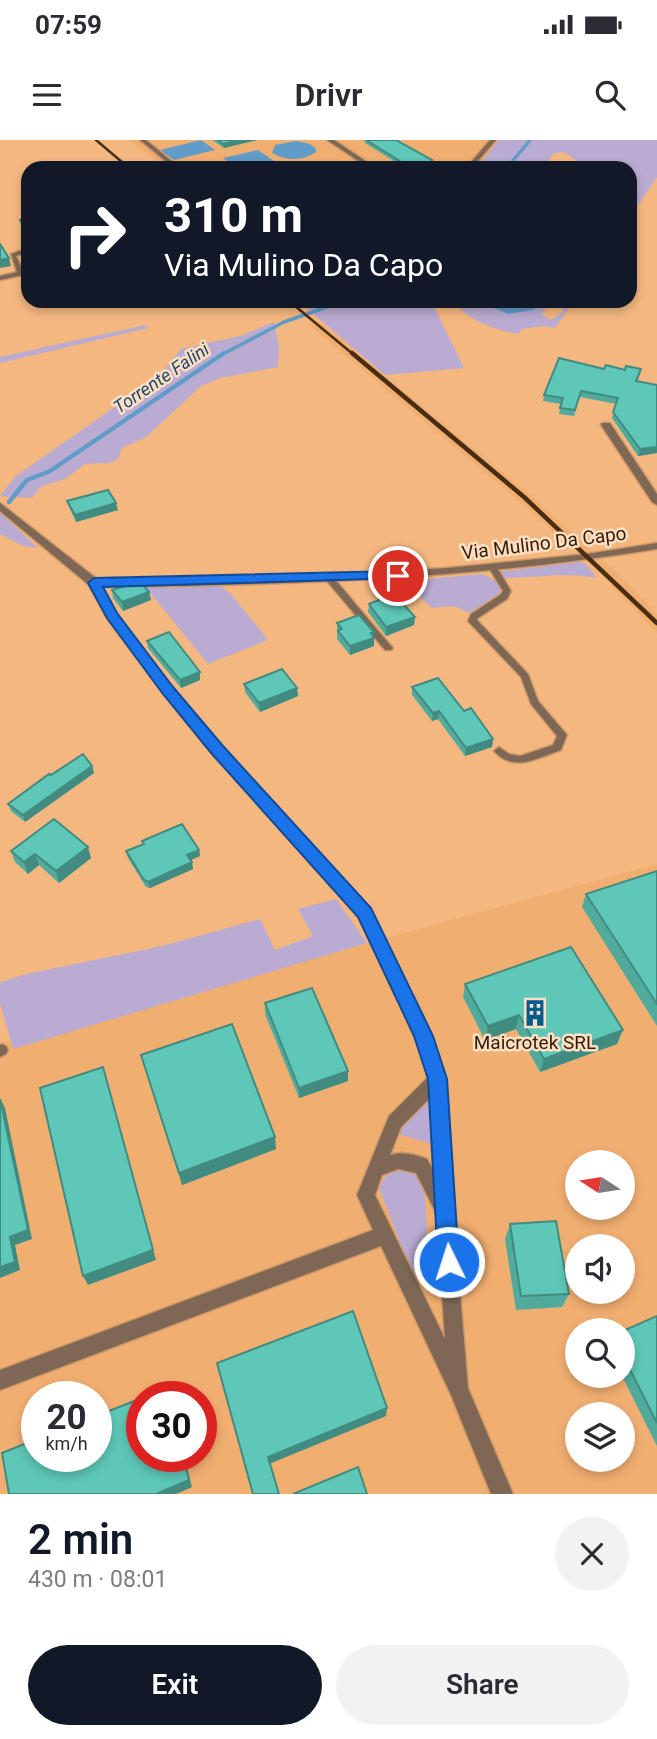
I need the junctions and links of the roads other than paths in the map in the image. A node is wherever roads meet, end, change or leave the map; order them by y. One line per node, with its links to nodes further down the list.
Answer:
1 (143, 140): 4 (lane)
2 (330, 140): 5 (lane)
3 (493, 140): 6 (lane)
4 (168, 161)
5 (362, 161)
6 (475, 161)
7 (21, 252): 8 (lane)
8 (21, 267)
9 (21, 274): 10 (lane)
10 (0, 278)
11 (606, 425): 12 (street)
12 (657, 502)
13 (0, 506): 17 (street)
14 (657, 546): 15 (street, Via Mulino Da Capo)
15 (493, 568): 16 (street, Via Mulino Da Capo); 19 (lane)
16 (329, 578): 17 (street, Via Mulino Da Capo); 18 (lane)
17 (94, 583): 20 (street)
18 (388, 648)
19 (499, 751)
20 (437, 1079): 21 (street); 22 (street)
21 (375, 1169): 22 (street); 23 (street)
22 (445, 1212): 25 (street)
23 (385, 1235): 24 (street); 25 (street)
24 (0, 1380)
25 (458, 1388): 26 (street)
26 (502, 1494)

